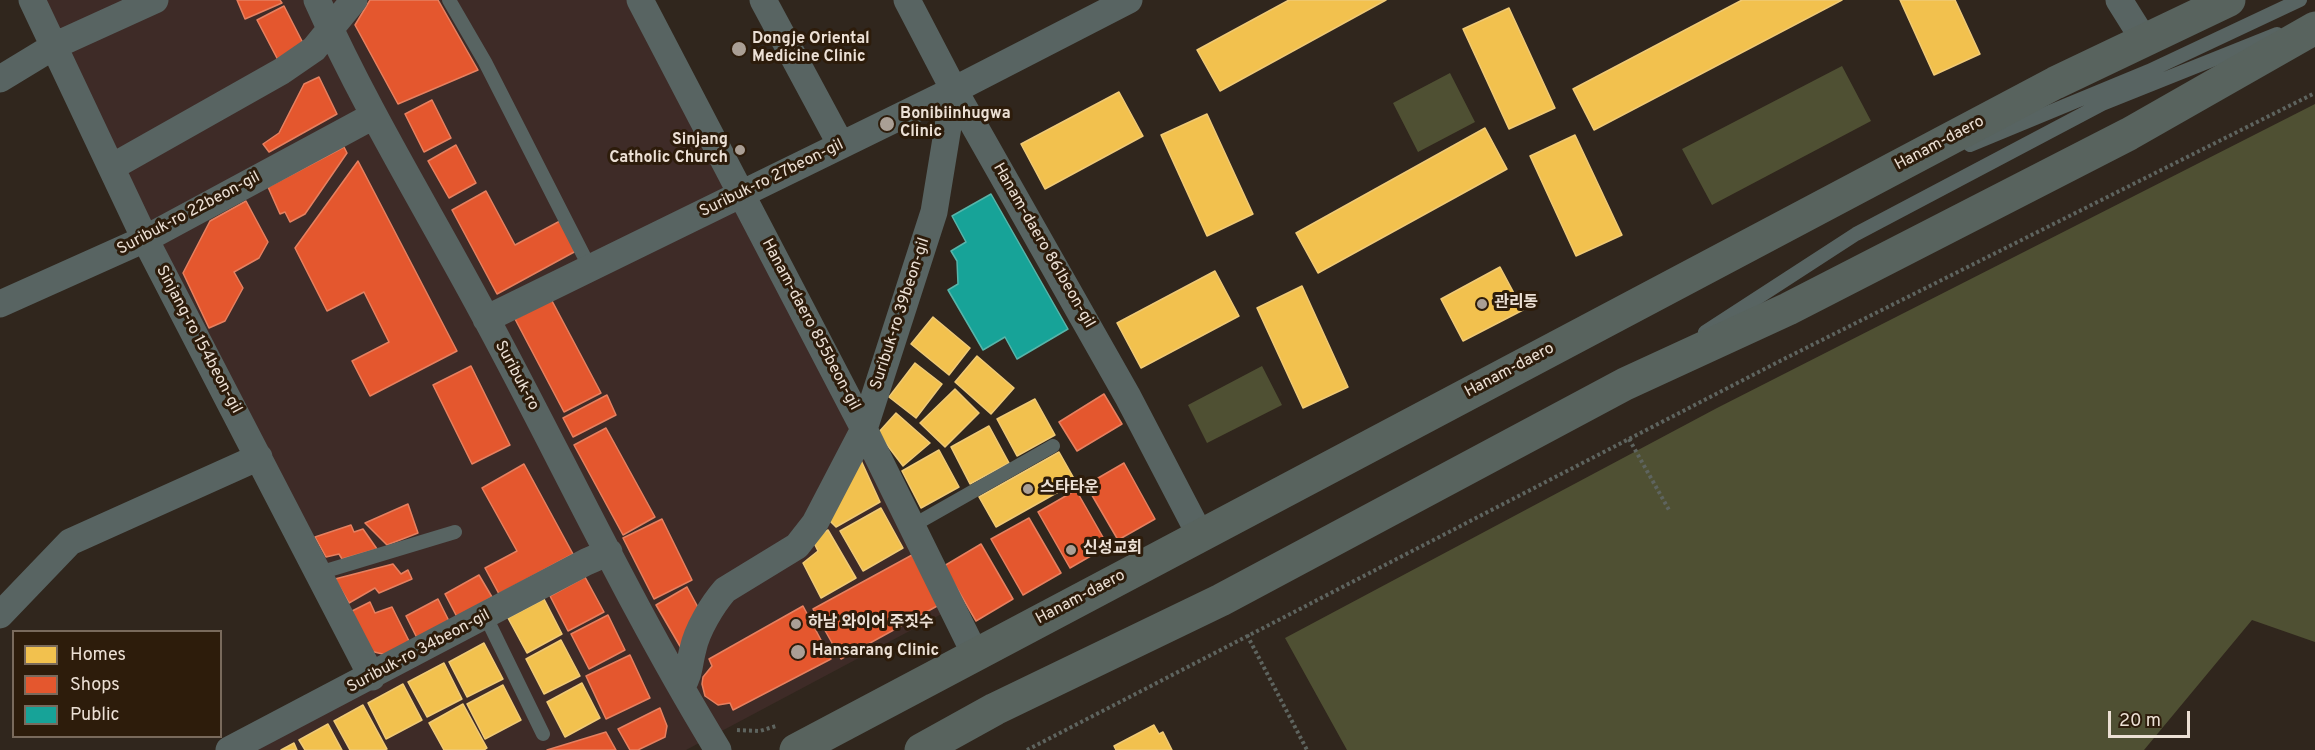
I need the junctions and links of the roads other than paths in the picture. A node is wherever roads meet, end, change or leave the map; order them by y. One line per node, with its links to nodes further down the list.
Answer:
1 (32, 0): 17 (street, Sinjang-ro 154beon-gil)
2 (155, 0): 17 (street)
3 (317, 0): 15 (street, Suribuk-ro)
4 (354, 0): 15 (street)
5 (449, 0): 26 (lane)
6 (640, 0): 23 (street, Hanam-daero 855beon-gil)
7 (764, 0): 21 (street)
8 (907, 0): 19 (street, Hanam-daero 861beon-gil)
9 (1129, 0): 19 (street, Suribuk-ro 27beon-gil)
10 (2119, 0): 16 (street)
11 (2229, 0): 16 (main road, Hanam-daero)
12 (2300, 0): 24 (lane)
13 (2315, 18): 29 (lane)
14 (2315, 28): 29 (main road)
15 (330, 29): 20 (street, Suribuk-ro); 22 (street)
16 (2144, 39): 24 (main road, Hanam-daero)
17 (56, 45): 18 (street); 22 (street, Sinjang-ro 154beon-gil)
18 (0, 80)
19 (954, 90): 21 (street, Suribuk-ro 27beon-gil); 30 (street, Suribuk-ro 39beon-gil); 35 (street, Hanam-daero 861beon-gil)
20 (373, 116): 25 (street, Suribuk-ro 22beon-gil); 28 (street, Suribuk-ro)
21 (841, 145): 23 (street, Suribuk-ro 27beon-gil)
22 (112, 167): 25 (street, Sinjang-ro 154beon-gil)
23 (742, 194): 26 (street, Suribuk-ro 27beon-gil); 30 (street, Hanam-daero 855beon-gil)
24 (1836, 200): 35 (main road, Hanam-daero)
25 (145, 239): 27 (street, Suribuk-ro 22beon-gil); 32 (street, Sinjang-ro 154beon-gil)
26 (590, 268): 28 (street, Suribuk-ro 27beon-gil)
27 (0, 304)
28 (486, 319): 36 (street, Suribuk-ro)
29 (1625, 384): 47 (main road)
30 (864, 429): 33 (street, Hanam-daero 855beon-gil); 42 (street, Suribuk-ro 39beon-gil)
31 (1053, 446): 33 (lane)
32 (259, 457): 37 (street, Sinjang-ro 154beon-gil); 38 (street)
33 (912, 526): 40 (street, Hanam-daero 855beon-gil)
34 (455, 532): 37 (lane)
35 (1200, 535): 40 (main road, Hanam-daero)
36 (609, 552): 39 (street, Suribuk-ro 34beon-gil); 42 (street, Suribuk-ro)
37 (319, 573): 41 (street, Sinjang-ro 154beon-gil)
38 (0, 615)
39 (486, 617): 41 (street, Suribuk-ro 34beon-gil); 43 (lane)
40 (975, 654): 44 (main road, Hanam-daero)
41 (372, 677): 46 (street, Suribuk-ro 34beon-gil)
42 (681, 686): 45 (street, Suribuk-ro)
43 (543, 734)
44 (790, 736)
45 (725, 739)
46 (229, 750)
47 (921, 750)

